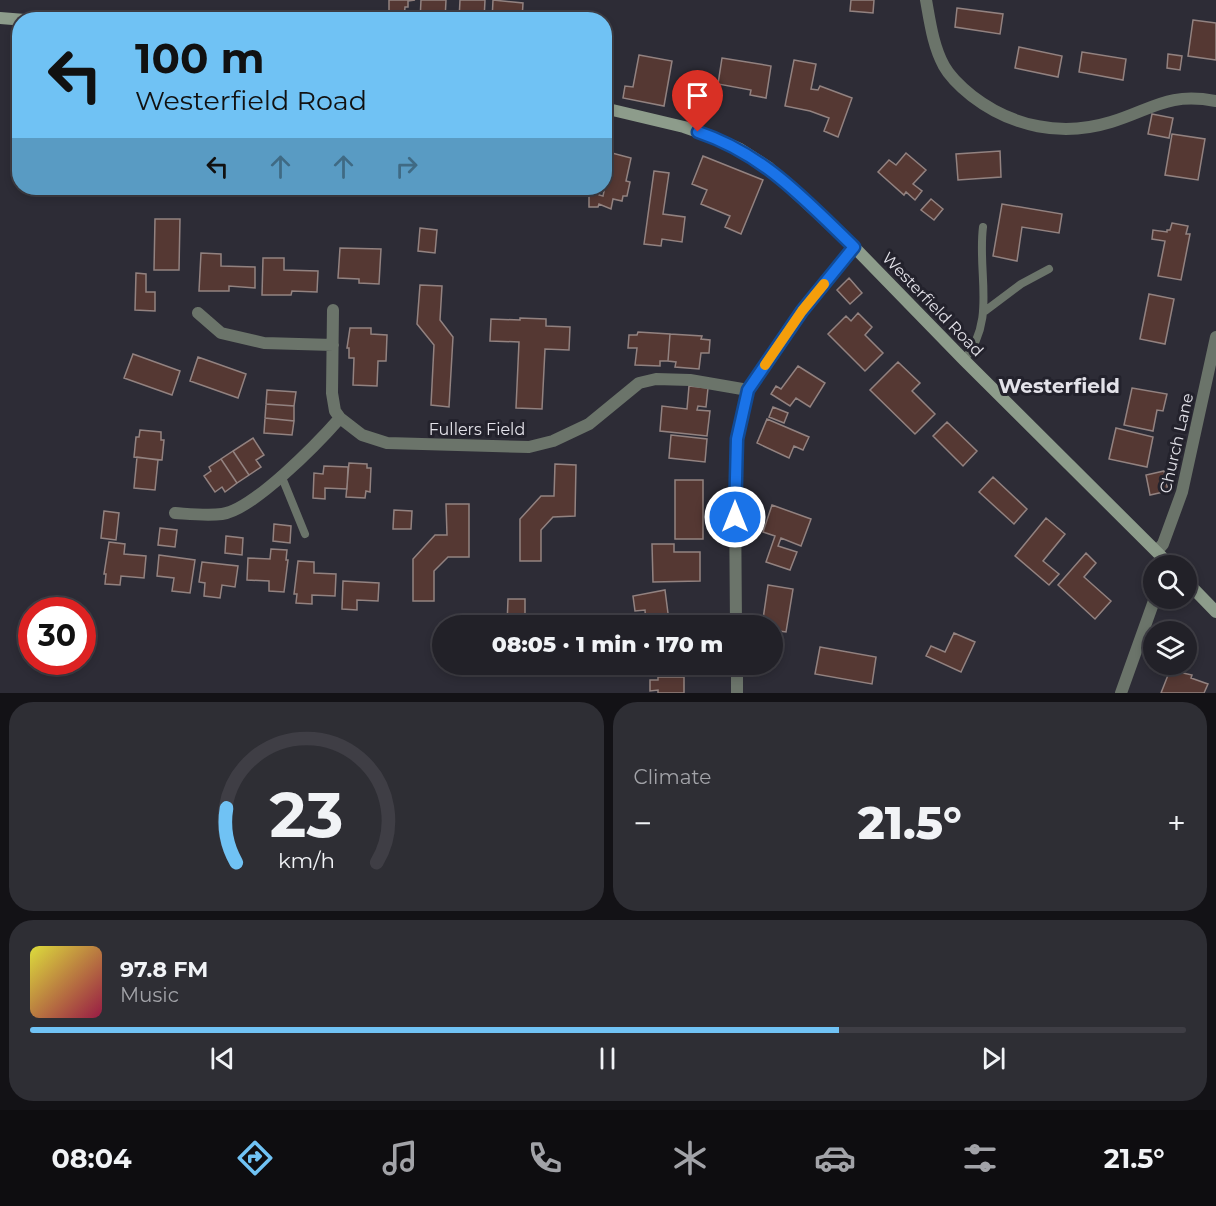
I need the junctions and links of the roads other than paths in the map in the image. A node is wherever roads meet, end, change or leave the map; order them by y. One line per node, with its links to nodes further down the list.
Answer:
1 (926, 0): 2 (street)
2 (1216, 100)
3 (612, 110): 5 (main road, Westerfield Road)
4 (983, 226): 8 (lane)
5 (854, 247): 12 (main road, Westerfield Road); 13 (street)
6 (1049, 269): 8 (lane)
7 (333, 310): 11 (street)
8 (985, 311): 12 (lane)
9 (198, 313): 11 (street)
10 (1216, 338): 18 (street, Church Lane)
11 (333, 345): 14 (street)
12 (963, 360): 18 (main road, Westerfield Road)
13 (748, 390): 14 (street, Fullers Field); 23 (street)
14 (340, 418): 15 (street)
15 (281, 475): 16 (street); 17 (lane)
16 (175, 513)
17 (305, 534)
18 (1157, 551): 19 (main road, Westerfield Road)
19 (1161, 555)
20 (1197, 592): 22 (main road)
21 (1151, 609): 26 (street)
22 (1216, 612)
23 (736, 615)
24 (736, 675): 25 (street)
25 (737, 693)
26 (1121, 693)

